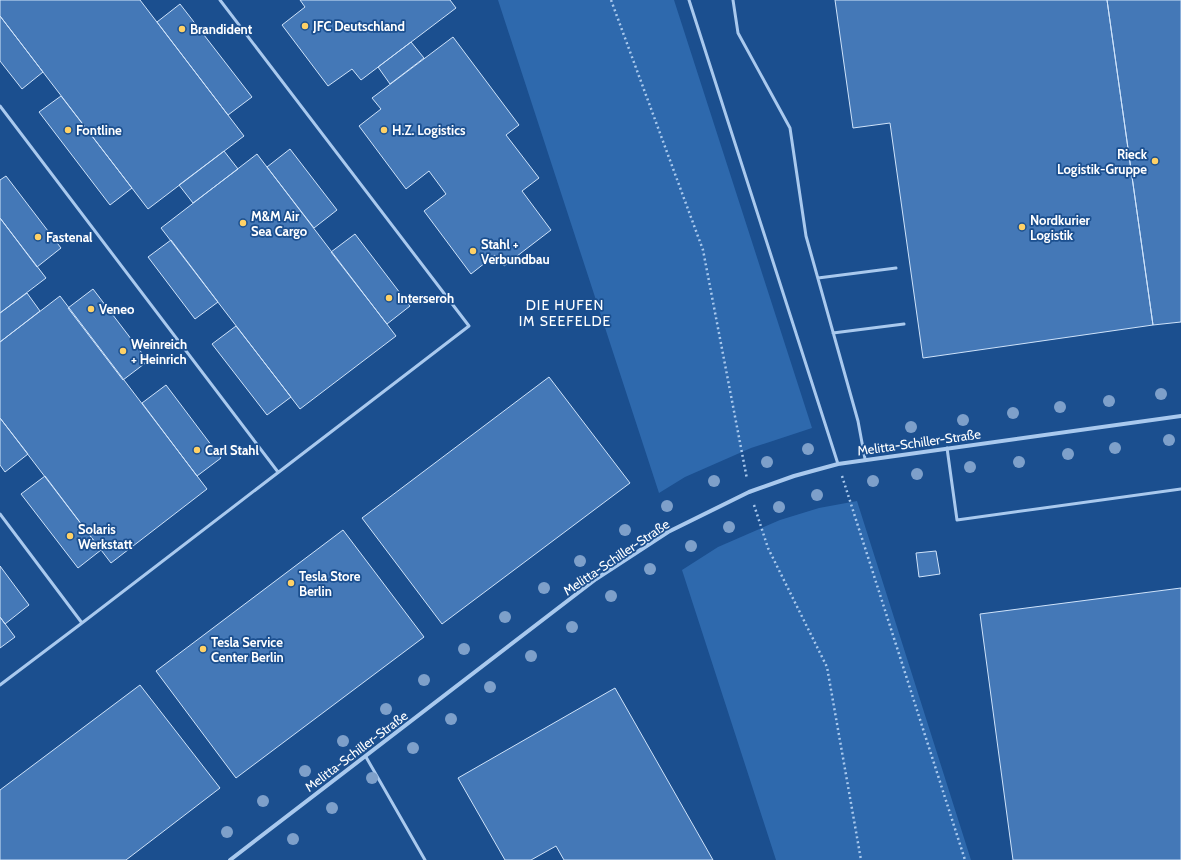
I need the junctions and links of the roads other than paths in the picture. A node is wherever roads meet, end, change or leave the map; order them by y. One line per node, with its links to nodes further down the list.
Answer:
1 (220, 0): 13 (lane)
2 (689, 0): 12 (lane)
3 (733, 0): 6 (lane)
4 (0, 106): 13 (lane)
5 (896, 268): 6 (lane)
6 (818, 278): 8 (lane)
7 (904, 324): 8 (lane)
8 (833, 334): 11 (lane)
9 (1181, 416): 10 (street, Melitta-Schiller-Straße)
10 (947, 448): 11 (street, Melitta-Schiller-Straße); 14 (lane)
11 (865, 459): 12 (street, Melitta-Schiller-Straße)
12 (838, 464): 18 (street, Melitta-Schiller-Straße)
13 (278, 472): 16 (lane)
14 (1181, 489)
15 (0, 514): 16 (lane)
16 (82, 623): 17 (lane)
17 (0, 685)
18 (366, 757): 19 (street, Melitta-Schiller-Straße); 20 (lane)
19 (230, 860)
20 (425, 860)

